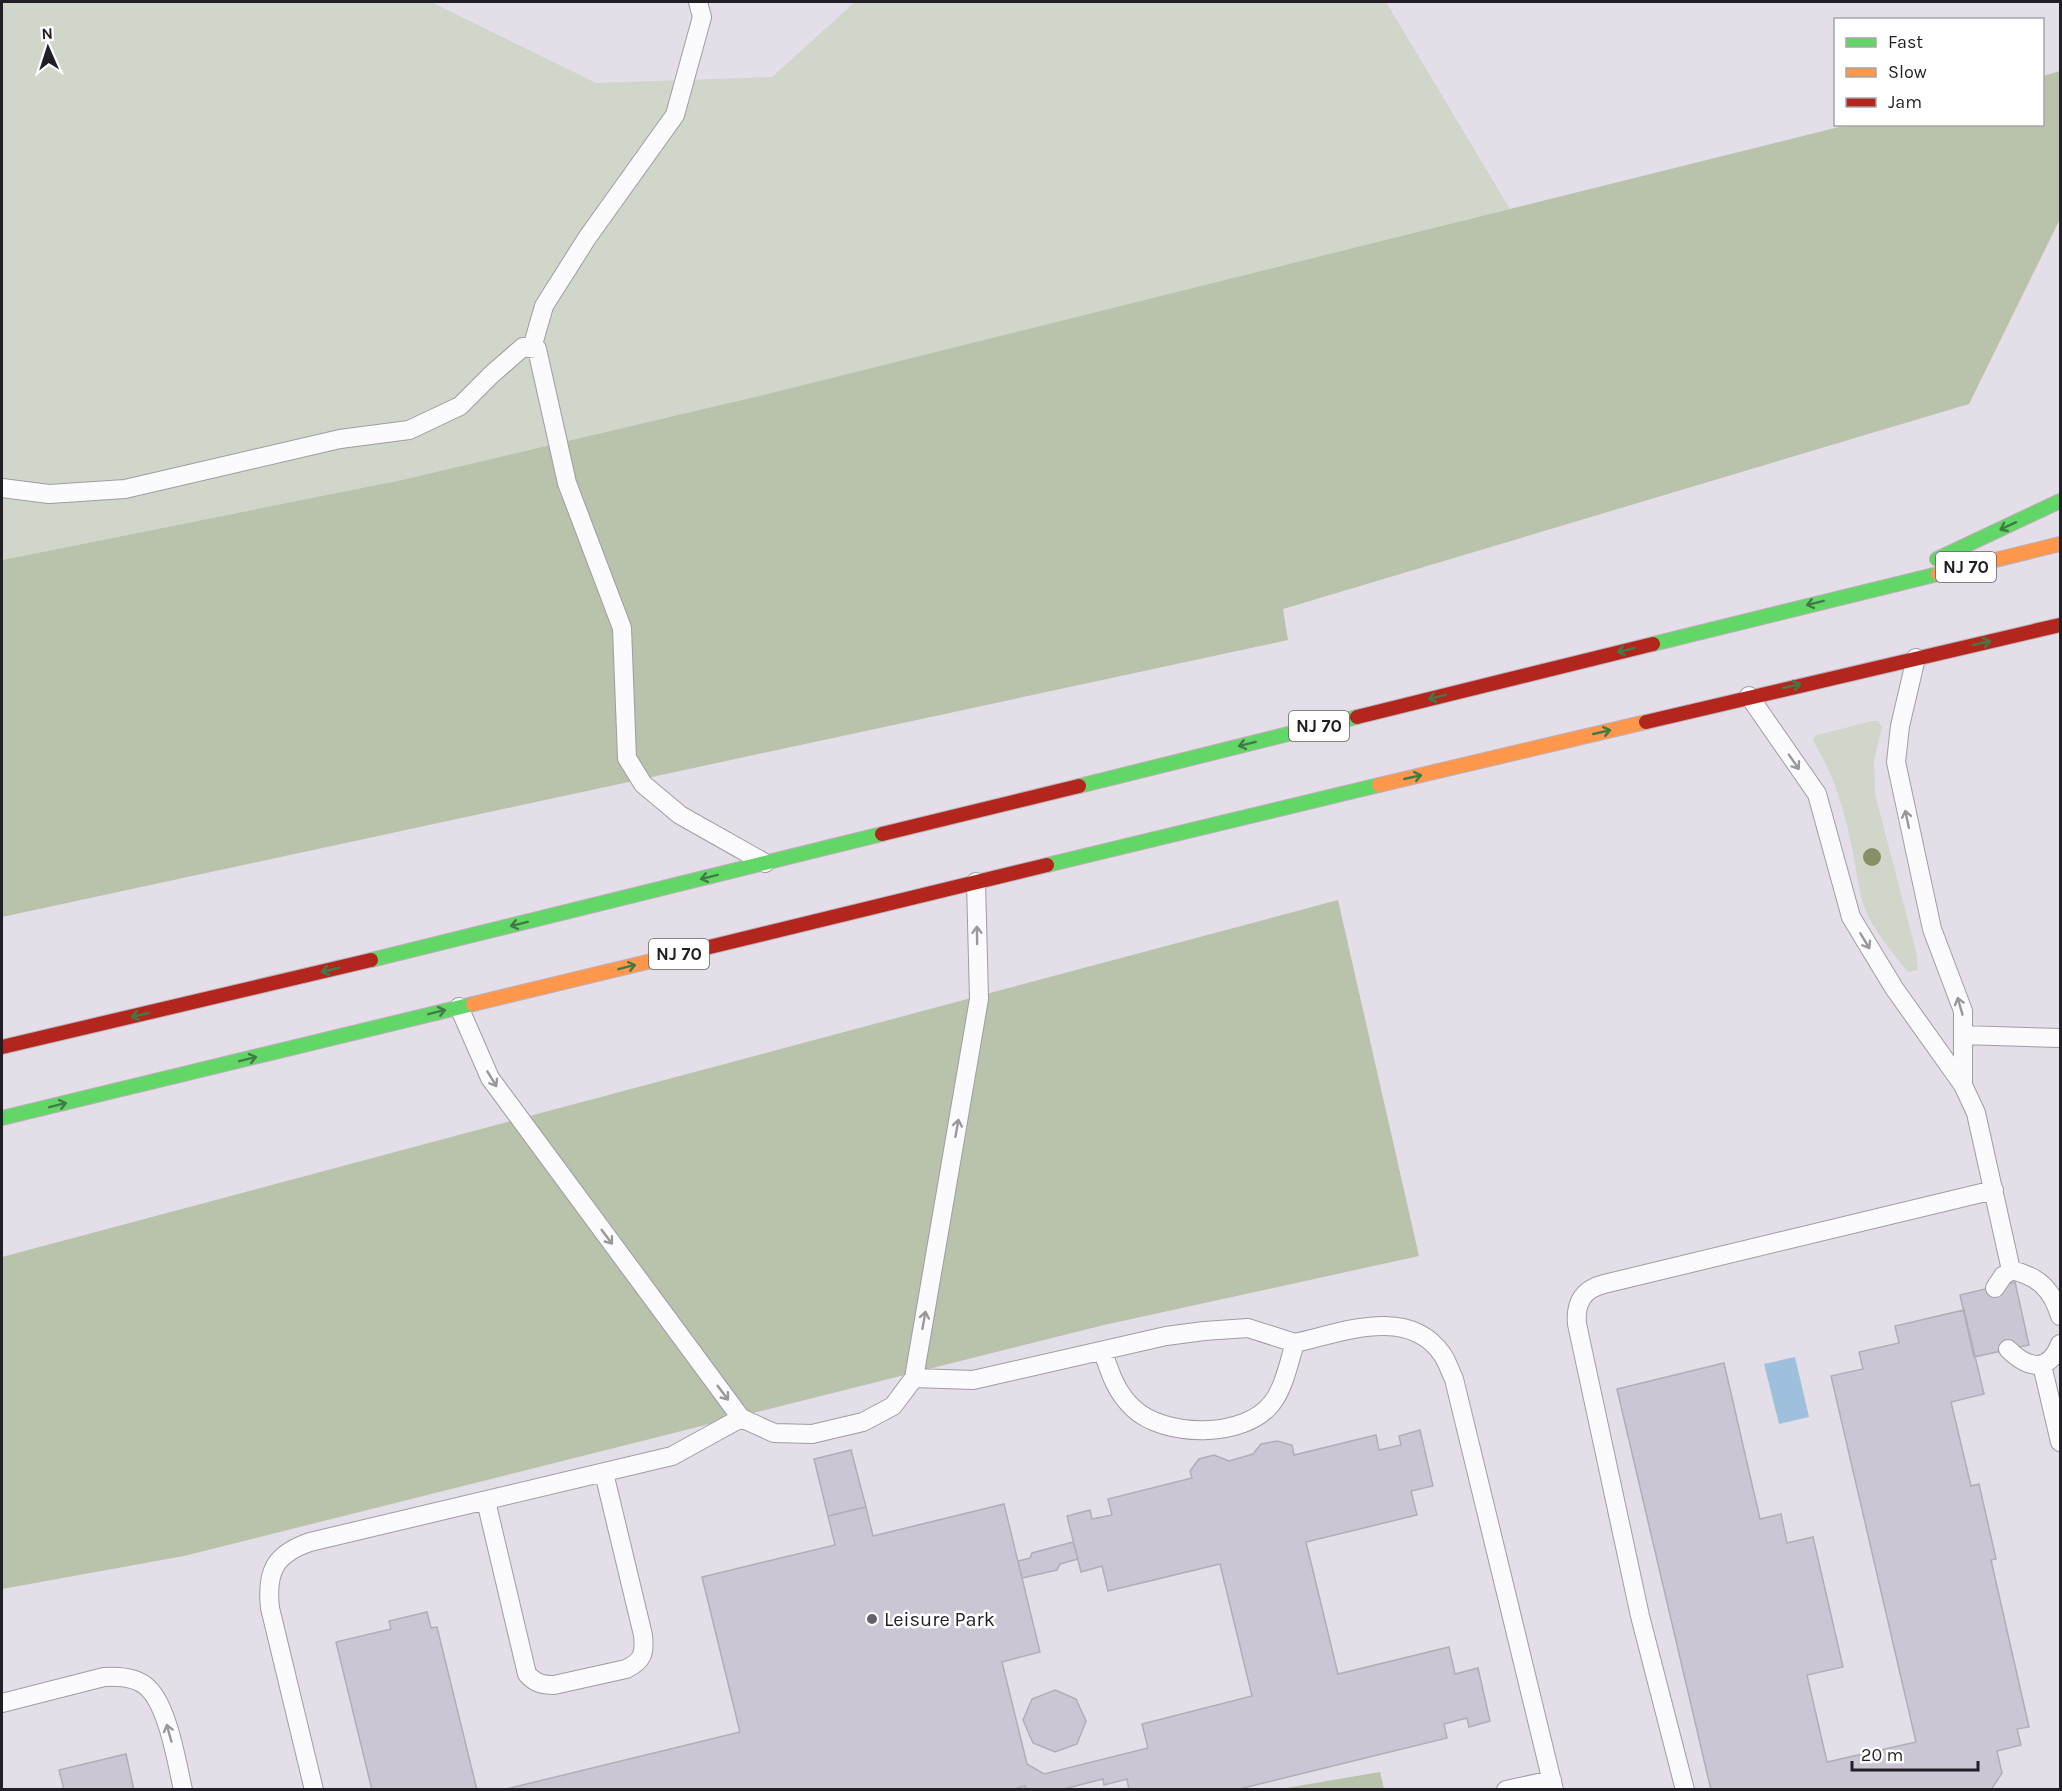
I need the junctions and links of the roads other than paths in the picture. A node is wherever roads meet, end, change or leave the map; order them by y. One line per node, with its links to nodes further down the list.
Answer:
1 (698, 2): 2 (lane)
2 (532, 348): 3 (lane); 10 (lane)
3 (2, 488)
4 (2061, 501): 6 (highway, one-way to 6)
5 (2061, 544): 6 (highway, NJ 70)
6 (1872, 590): 10 (highway, NJ 70, one-way to 10)
7 (2061, 625): 8 (highway, NJ 70, one-way to 7)
8 (1916, 658): 9 (highway, NJ 70, one-way to 8); 13 (lane, one-way to 8)
9 (1749, 696): 11 (highway, NJ 70, one-way to 9); 16 (lane, one-way to 16)
10 (765, 863): 15 (highway, NJ 70, one-way to 15)
11 (976, 882): 12 (highway, NJ 70, one-way to 11); 27 (lane, one-way to 11)
12 (459, 1007): 17 (highway, NJ 70, one-way to 12); 28 (lane, one-way to 28)
13 (1963, 1035): 14 (lane); 16 (lane)
14 (2061, 1038)
15 (2, 1047)
16 (1963, 1085): 18 (lane)
17 (2, 1119)
18 (1994, 1190): 19 (lane); 37 (lane)
19 (2012, 1270): 20 (lane); 21 (lane)
20 (1995, 1288)
21 (2061, 1316)
22 (1295, 1343): 25 (lane); 25 (lane); 33 (lane)
23 (2061, 1344): 26 (lane)
24 (2008, 1349): 26 (lane)
25 (1103, 1352): 27 (lane)
26 (2042, 1365): 29 (lane)
27 (914, 1378): 28 (lane)
28 (741, 1418): 30 (lane)
29 (2061, 1442)
30 (604, 1473): 31 (lane); 31 (lane)
31 (486, 1501): 35 (lane)
32 (2, 1702): 34 (lane, one-way to 32)
33 (1553, 1785): 36 (lane)
34 (183, 1790)
35 (314, 1790)
36 (1506, 1790)
37 (1685, 1790)

